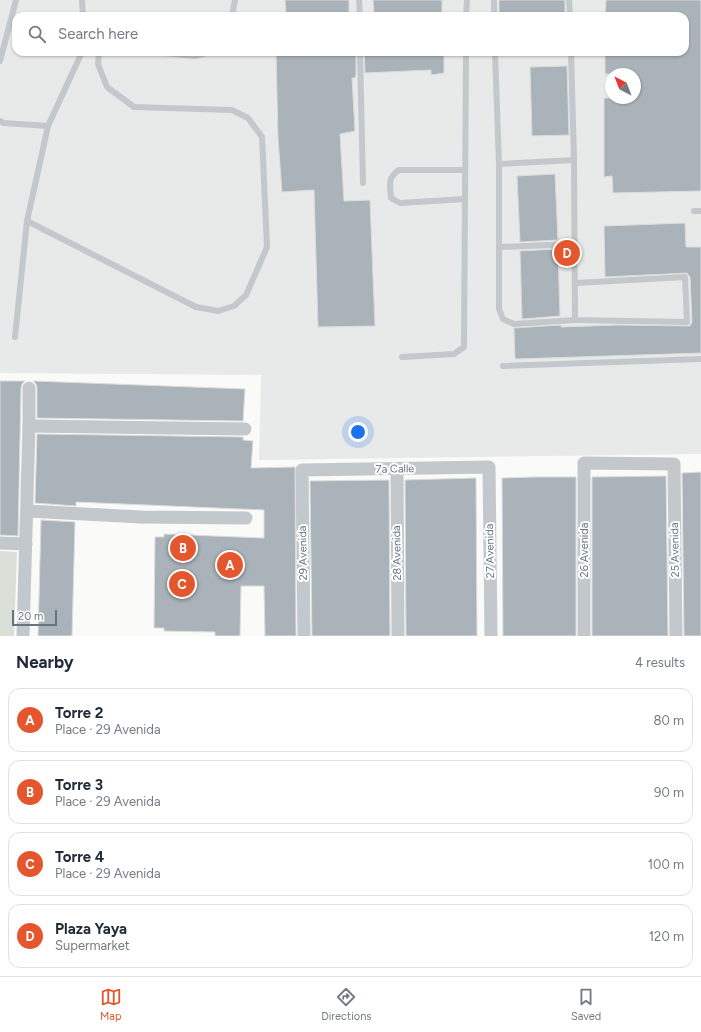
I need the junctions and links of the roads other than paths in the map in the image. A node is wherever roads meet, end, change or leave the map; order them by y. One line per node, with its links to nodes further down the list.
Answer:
1 (16, 0): 8 (lane)
2 (82, 0): 9 (lane)
3 (236, 0): 10 (lane)
4 (359, 0): 11 (lane)
5 (466, 0): 12 (lane)
6 (494, 0): 13 (lane)
7 (569, 0): 14 (lane)
8 (13, 12)
9 (83, 12)
10 (233, 12)
11 (360, 12)
12 (466, 12)
13 (494, 12)
14 (570, 12)
15 (12, 16): 22 (lane)
16 (80, 56): 24 (lane)
17 (99, 56): 32 (lane)
18 (360, 56): 28 (lane)
19 (466, 56): 27 (lane)
20 (496, 56): 26 (lane)
21 (571, 56): 25 (lane)
22 (0, 62)
23 (0, 121): 24 (lane)
24 (48, 126): 32 (lane)
25 (574, 160): 26 (lane); 33 (lane)
26 (499, 164): 34 (lane)
27 (464, 170): 29 (lane); 29 (lane)
28 (363, 183)
29 (466, 199): 38 (lane)
30 (694, 211): 31 (lane)
31 (701, 211)
32 (27, 221): 37 (lane)
33 (575, 244): 34 (lane); 35 (lane)
34 (499, 247): 36 (lane)
35 (576, 283): 36 (lane); 36 (lane)
36 (575, 320)
37 (16, 337)
38 (402, 357)
39 (701, 359): 40 (lane)
40 (503, 366)
41 (29, 388): 42 (street)
42 (29, 426): 43 (street); 48 (street)
43 (245, 429)
44 (584, 463): 56 (street, 26 Avenida); 57 (street, 25 Avenida)
45 (489, 467): 46 (street, 7a Calle); 55 (street, 27 Avenida)
46 (397, 469): 47 (street, 7a Calle); 54 (street, 28 Avenida)
47 (302, 470): 53 (street, 29 Avenida)
48 (27, 511): 49 (street); 51 (street)
49 (246, 518)
50 (0, 543): 51 (street)
51 (26, 544): 52 (street)
52 (23, 636)
53 (304, 636)
54 (398, 636)
55 (491, 636)
56 (584, 636)
57 (676, 636)

